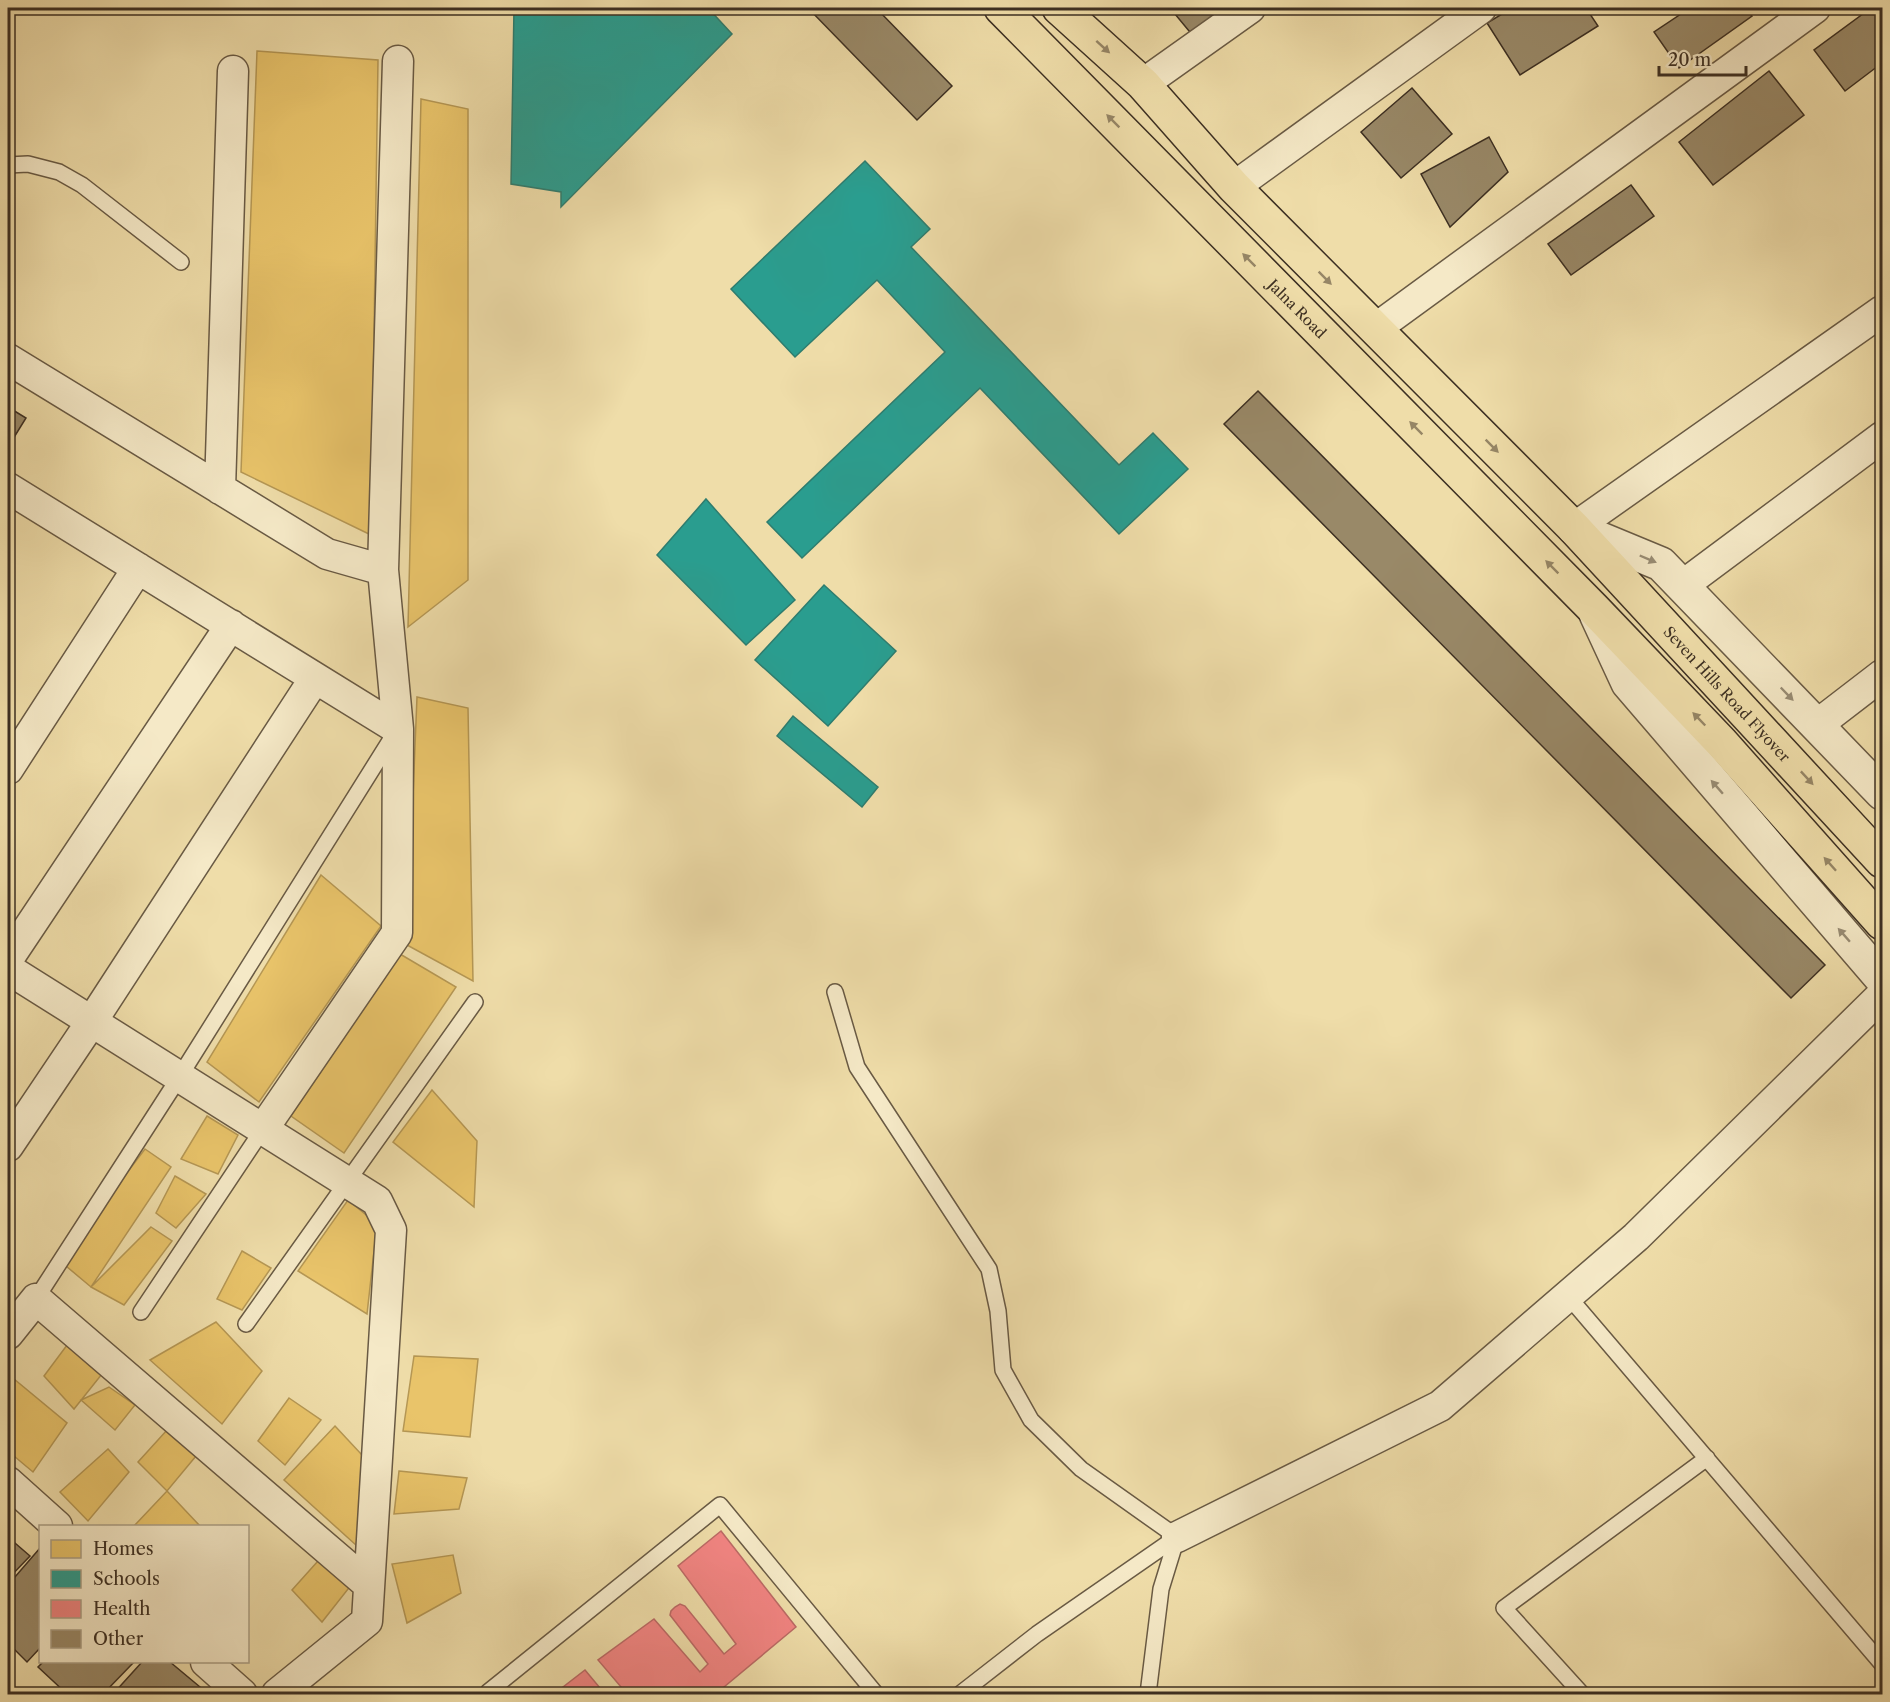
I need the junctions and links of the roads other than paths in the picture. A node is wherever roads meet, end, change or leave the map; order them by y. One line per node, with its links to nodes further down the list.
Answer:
1 (1001, 8): 22 (highway, Jalna Road, one-way to 1)
2 (1059, 8): 8 (highway, one-way to 8)
3 (1250, 8): 8 (street)
4 (1481, 8): 10 (street)
5 (1815, 8): 13 (street)
6 (398, 61): 20 (street)
7 (233, 71): 16 (street)
8 (1143, 84): 10 (highway)
9 (8, 165): 11 (lane)
10 (1234, 187): 13 (highway, one-way to 13)
11 (181, 262)
12 (1882, 311): 18 (street)
13 (1375, 329): 18 (highway, one-way to 18)
14 (8, 359): 16 (street)
15 (1882, 437): 21 (street)
16 (220, 489): 20 (street)
17 (9, 493): 19 (street)
18 (1574, 528): 21 (street, one-way to 21); 30 (highway, Seven Hills Road Flyover, one-way to 30)
19 (138, 568): 23 (street); 28 (street)
20 (383, 570): 27 (street)
21 (1682, 586): 26 (street, one-way to 26)
22 (1594, 609): 31 (highway, one-way to 22); 34 (street, one-way to 22)
23 (231, 626): 25 (street); 32 (street)
24 (1882, 675): 26 (street)
25 (315, 678): 27 (street); 38 (street)
26 (1817, 725): 29 (street)
27 (398, 729): 39 (lane); 40 (street)
28 (8, 769)
29 (1882, 793)
30 (1882, 861)
31 (1882, 923)
32 (8, 959)
33 (8, 969): 38 (street)
34 (1882, 979)
35 (835, 992): 51 (lane)
36 (1882, 995): 43 (street)
37 (475, 1002): 42 (lane)
38 (92, 1021): 39 (street); 41 (street)
39 (180, 1076): 40 (street); 44 (lane)
40 (263, 1129): 42 (street); 45 (lane)
41 (8, 1146)
42 (348, 1182): 46 (lane); 52 (street)
43 (1568, 1296): 48 (lane); 51 (street)
44 (36, 1299): 47 (street); 52 (street)
45 (141, 1312)
46 (246, 1324)
47 (8, 1334)
48 (1707, 1458): 54 (lane); 61 (lane)
49 (8, 1482): 50 (street)
50 (55, 1525)
51 (1177, 1537): 59 (lane); 60 (lane)
52 (369, 1585): 56 (street)
53 (207, 1663): 55 (street)
54 (1882, 1664)
55 (242, 1695)
56 (277, 1695)
57 (490, 1695): 58 (lane)
58 (876, 1695)
59 (960, 1695)
60 (1148, 1695)
61 (1582, 1695)

